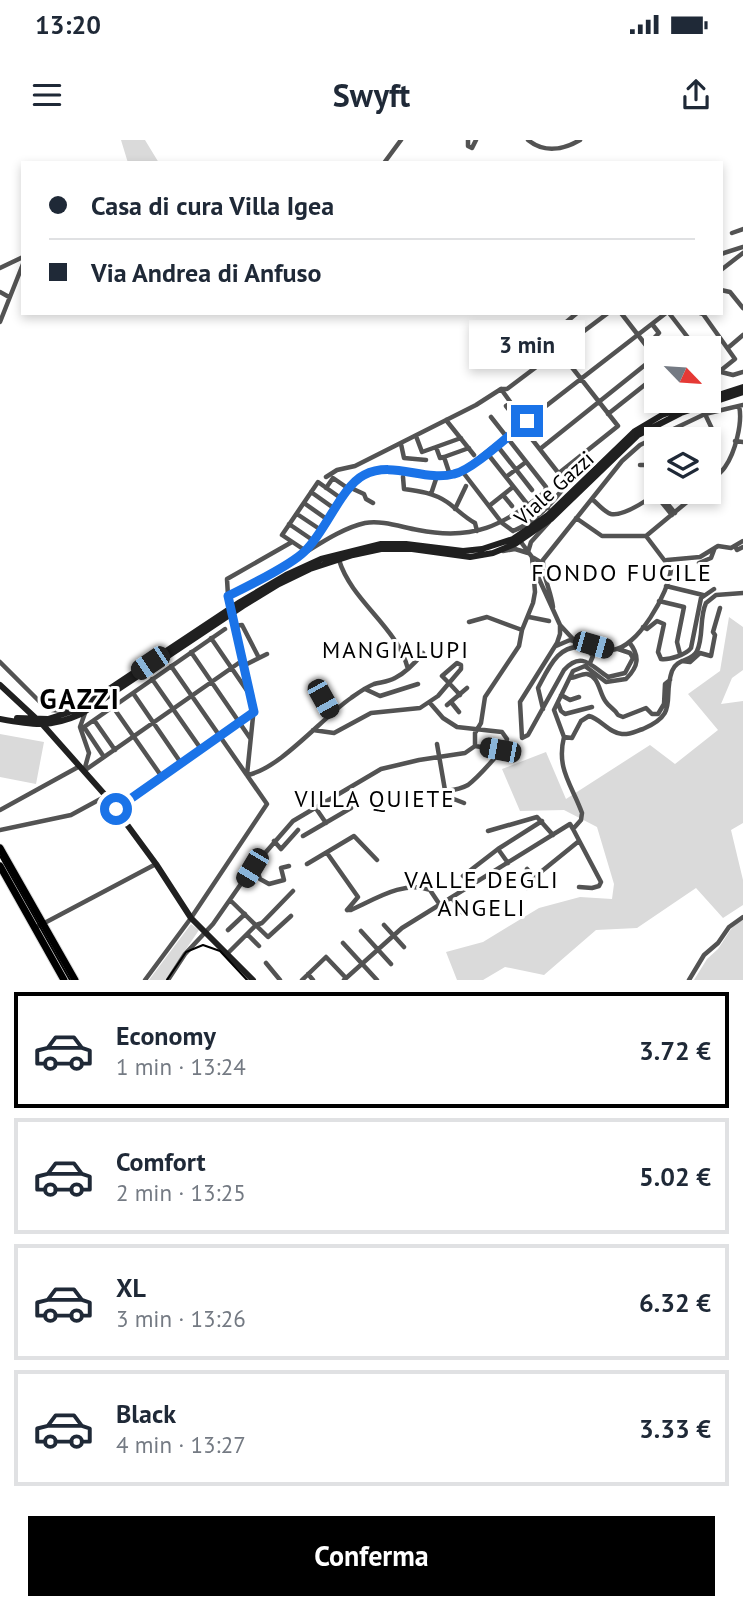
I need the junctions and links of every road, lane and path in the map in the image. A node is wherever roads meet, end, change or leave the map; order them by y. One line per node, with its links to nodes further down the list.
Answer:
1 (401, 140): 6 (street)
2 (468, 140): 3 (street)
3 (476, 140)
4 (528, 140): 5 (street)
5 (580, 140)
6 (385, 161)
7 (743, 229): 8 (street)
8 (732, 233)
9 (743, 247): 10 (street)
10 (723, 253)
11 (742, 255): 15 (street)
12 (21, 258): 13 (street)
13 (0, 268)
14 (21, 269): 18 (street)
15 (723, 269)
16 (723, 290): 19 (street)
17 (0, 292): 18 (street)
18 (9, 297): 26 (street)
19 (743, 308)
20 (575, 315): 34 (street)
21 (605, 315): 34 (street)
22 (623, 315): 28 (street)
23 (664, 315): 27 (street)
24 (669, 315): 31 (street)
25 (704, 315): 33 (street)
26 (0, 321)
27 (652, 324): 28 (street); 30 (street)
28 (638, 335): 32 (street); 39 (street)
29 (743, 335): 33 (street)
30 (656, 336)
31 (686, 336)
32 (644, 343)
33 (729, 347): 36 (street)
34 (558, 351): 39 (street); 41 (street)
35 (644, 366): 44 (street)
36 (721, 370)
37 (721, 371): 38 (street)
38 (743, 372)
39 (580, 380): 44 (street); 52 (street)
40 (644, 386): 47 (street)
41 (501, 389): 51 (street); 52 (street)
42 (743, 390): 43 (main road, Viale Gazzi); 109 (main road, Viale Gazzi)
43 (721, 395)
44 (598, 402): 47 (street); 65 (street)
45 (741, 405): 48 (street); 49 (street)
46 (668, 413): 115 (main road, Viale Gazzi)
47 (608, 414): 78 (street)
48 (705, 414): 53 (street); 54 (street)
49 (742, 416): 59 (street)
50 (491, 417): 56 (street)
51 (446, 420): 55 (street); 57 (street)
52 (522, 425): 56 (street); 65 (street)
53 (676, 427)
54 (711, 427)
55 (416, 436): 60 (street); 62 (street)
56 (507, 437): 66 (street); 71 (street)
57 (461, 438): 62 (street); 63 (street)
58 (743, 442): 59 (street)
59 (735, 443): 76 (street)
60 (401, 444): 69 (street); 70 (street)
61 (644, 444): 94 (street)
62 (436, 447): 68 (street)
63 (469, 448): 67 (street); 68 (street)
64 (499, 448): 74 (street)
65 (540, 449): 78 (street)
66 (486, 453): 75 (street); 83 (street)
67 (474, 455)
68 (444, 457): 79 (street)
69 (426, 460)
70 (365, 461): 77 (street); 81 (street)
71 (526, 462): 74 (street); 92 (street)
72 (640, 465): 73 (street)
73 (644, 465)
74 (516, 470): 83 (street); 88 (street)
75 (461, 471): 79 (street); 101 (street)
76 (721, 471)
77 (370, 472): 80 (street); 87 (street)
78 (559, 473): 103 (street)
79 (450, 475): 80 (street)
80 (437, 476): 90 (street)
81 (326, 477)
82 (403, 477): 90 (street)
83 (506, 477): 85 (street)
84 (466, 486): 105 (street)
85 (513, 487): 91 (street); 100 (street)
86 (326, 488): 87 (street); 89 (street); 93 (street)
87 (350, 489): 93 (street); 97 (street)
88 (532, 490)
89 (311, 492): 96 (street); 104 (street)
90 (432, 494): 105 (street)
91 (503, 495): 101 (street); 102 (street)
92 (540, 496): 100 (street); 103 (street)
93 (342, 499): 104 (street)
94 (592, 499): 95 (street); 108 (street)
95 (644, 501)
96 (304, 503): 106 (street); 110 (street)
97 (373, 503)
98 (665, 504): 107 (street)
99 (685, 504): 107 (street)
100 (528, 505): 111 (street)
101 (489, 506): 111 (street)
102 (512, 506)
103 (548, 508): 115 (street)
104 (335, 509): 110 (street)
105 (455, 509): 114 (street)
106 (297, 514): 112 (street); 113 (street)
107 (673, 514): 116 (street)
108 (576, 518): 116 (street); 128 (street)
109 (551, 519): 115 (main road, Viale Gazzi); 128 (street)
110 (328, 520): 113 (street)
111 (502, 523): 114 (street); 115 (street)
112 (289, 524): 117 (street); 119 (street)
113 (321, 530): 117 (street)
114 (477, 531): 124 (street)
115 (515, 534): 122 (street); 122 (main road, Viale Gazzi); 125 (main road, Viale Gazzi); 128 (street)
116 (646, 536): 127 (street)
117 (314, 541): 124 (street)
118 (743, 541): 120 (street)
119 (292, 542): 124 (street); 134 (street)
120 (735, 547): 121 (street); 123 (street)
121 (743, 547)
122 (444, 549): 137 (main road, Viale Gazzi)
123 (714, 549): 127 (street); 129 (street)
124 (307, 550): 134 (street)
125 (499, 551): 126 (main road, Viale Gazzi); 128 (street)
126 (339, 559): 137 (main road, Viale Gazzi); 163 (street)
127 (666, 560): 130 (street)
128 (536, 564): 138 (street); 141 (street)
129 (699, 564)
130 (666, 586): 133 (street); 135 (street)
131 (713, 589): 133 (street)
132 (743, 593): 156 (street)
133 (703, 595): 156 (street)
134 (228, 596): 137 (street)
135 (659, 601): 143 (street); 156 (street)
136 (720, 608): 156 (street)
137 (231, 612): 142 (street); 187 (main road, Viale Gazzi)
138 (529, 617): 139 (street); 145 (street)
139 (549, 621)
140 (469, 622): 145 (street)
141 (560, 625): 147 (street); 151 (street)
142 (234, 626): 149 (street); 159 (street)
143 (643, 627): 148 (street); 156 (street)
144 (225, 628): 146 (street)
145 (522, 630): 196 (street)
146 (211, 638): 153 (street); 162 (street)
147 (577, 641): 151 (street); 152 (street)
148 (629, 642): 152 (street); 164 (street)
149 (251, 643): 150 (street); 157 (street)
150 (244, 647)
151 (553, 649): 186 (street)
152 (618, 649): 160 (street)
153 (191, 652): 161 (street); 167 (street)
154 (423, 653): 163 (street)
155 (267, 654): 157 (street)
156 (681, 657): 166 (street)
157 (259, 658): 159 (street)
158 (0, 663): 182 (street)
159 (244, 663): 162 (street); 179 (street)
160 (590, 663): 186 (street); 186 (street)
161 (171, 666): 165 (street); 177 (street)
162 (232, 668): 167 (street); 179 (street)
163 (408, 670): 173 (street)
164 (569, 678): 166 (street); 176 (street)
165 (152, 679): 174 (street); 185 (street)
166 (670, 680): 200 (street)
167 (212, 682): 177 (street); 194 (street)
168 (448, 682): 168 (street); 175 (street); 181 (street)
169 (315, 684): 190 (street)
170 (418, 684): 173 (street)
171 (0, 685): 193 (main road)
172 (467, 688): 175 (street)
173 (365, 689): 190 (street)
174 (133, 693): 183 (street); 195 (street)
175 (460, 695): 189 (street)
176 (561, 695): 178 (street); 180 (street)
177 (192, 696): 185 (street); 199 (street)
178 (579, 696)
179 (252, 698): 188 (street)
180 (557, 702): 184 (street); 200 (street)
181 (429, 703): 196 (street); 197 (street)
182 (44, 706): 187 (street); 193 (street)
183 (113, 707): 192 (street); 198 (street)
184 (592, 707)
185 (173, 709): 195 (street); 204 (street)
186 (544, 709)
187 (83, 710): 193 (main road, Viale Gazzi); 210 (street)
188 (254, 712): 194 (street); 201 (street)
189 (459, 712)
190 (332, 714): 197 (street)
191 (0, 717): 193 (main road, Viale Gazzi)
192 (94, 720): 205 (street); 207 (street)
193 (42, 722): 210 (main road)
194 (240, 722): 199 (street); 201 (street)
195 (153, 723): 198 (street); 209 (street)
196 (478, 728): 203 (street); 206 (street)
197 (313, 730): 211 (street)
198 (134, 736): 205 (street); 212 (street)
199 (220, 736): 204 (street); 211 (street)
200 (564, 737): 222 (street)
201 (251, 739): 211 (street)
202 (437, 744): 208 (street)
203 (475, 746): 206 (street); 208 (street)
204 (201, 749): 209 (street)
205 (115, 750): 207 (street)
206 (500, 750): 213 (street)
207 (104, 757): 210 (street)
208 (439, 757): 213 (street); 216 (street)
209 (181, 763): 212 (street)
210 (82, 769): 214 (main road); 219 (street)
211 (247, 775): 253 (street)
212 (162, 777): 218 (street)
213 (446, 791): 215 (street)
214 (106, 796): 218 (main road); 223 (street)
215 (464, 803)
216 (315, 807): 221 (street); 228 (street)
217 (351, 808): 221 (street)
218 (116, 809): 235 (main road)
219 (0, 810)
220 (542, 821): 225 (street); 226 (street); 231 (street)
221 (326, 823): 227 (street)
222 (573, 829): 226 (street); 229 (street)
223 (0, 830)
224 (298, 830): 228 (street)
225 (488, 831)
226 (553, 835): 234 (street)
227 (303, 836)
228 (274, 841): 236 (street)
229 (579, 841): 242 (street); 244 (street)
230 (0, 848): 254 (main road)
231 (498, 849): 234 (street); 241 (street)
232 (327, 853): 233 (street); 237 (street); 248 (street)
233 (377, 860)
234 (508, 863): 246 (street)
235 (156, 864): 253 (main road); 254 (street)
236 (255, 864): 239 (street); 247 (street)
237 (307, 864)
238 (0, 866): 257 (main road)
239 (289, 866)
240 (527, 869): 242 (street)
241 (463, 876)
242 (535, 879): 243 (street)
243 (527, 887)
244 (579, 887)
245 (293, 891): 255 (street)
246 (452, 898): 248 (street); 249 (street)
247 (230, 900): 250 (street); 260 (street)
248 (440, 905): 262 (street)
249 (462, 912)
250 (245, 914): 255 (street); 258 (street)
251 (291, 916): 255 (street)
252 (743, 917): 282 (street)
253 (191, 918): 260 (main road); 275 (street)
254 (43, 924): 257 (street); 274 (main road)
255 (256, 925): 261 (street)
256 (384, 925): 262 (street)
257 (35, 928): 273 (main road)
258 (228, 930)
259 (361, 931): 266 (street)
260 (206, 932): 267 (main road); 276 (street)
261 (247, 934): 264 (street); 267 (street)
262 (393, 935): 265 (street); 266 (street)
263 (343, 943): 269 (street)
264 (259, 946)
265 (404, 947)
266 (378, 949): 269 (street); 270 (street)
267 (228, 953): 277 (main road)
268 (265, 962): 278 (street)
269 (362, 964): 272 (street); 281 (street)
270 (391, 964)
271 (308, 974): 272 (street); 279 (street); 280 (street)
272 (346, 979)
273 (64, 980)
274 (75, 980)
275 (145, 980)
276 (168, 980)
277 (253, 980)
278 (280, 980)
279 (302, 980)
280 (313, 980)
281 (377, 980)
282 (689, 980)

